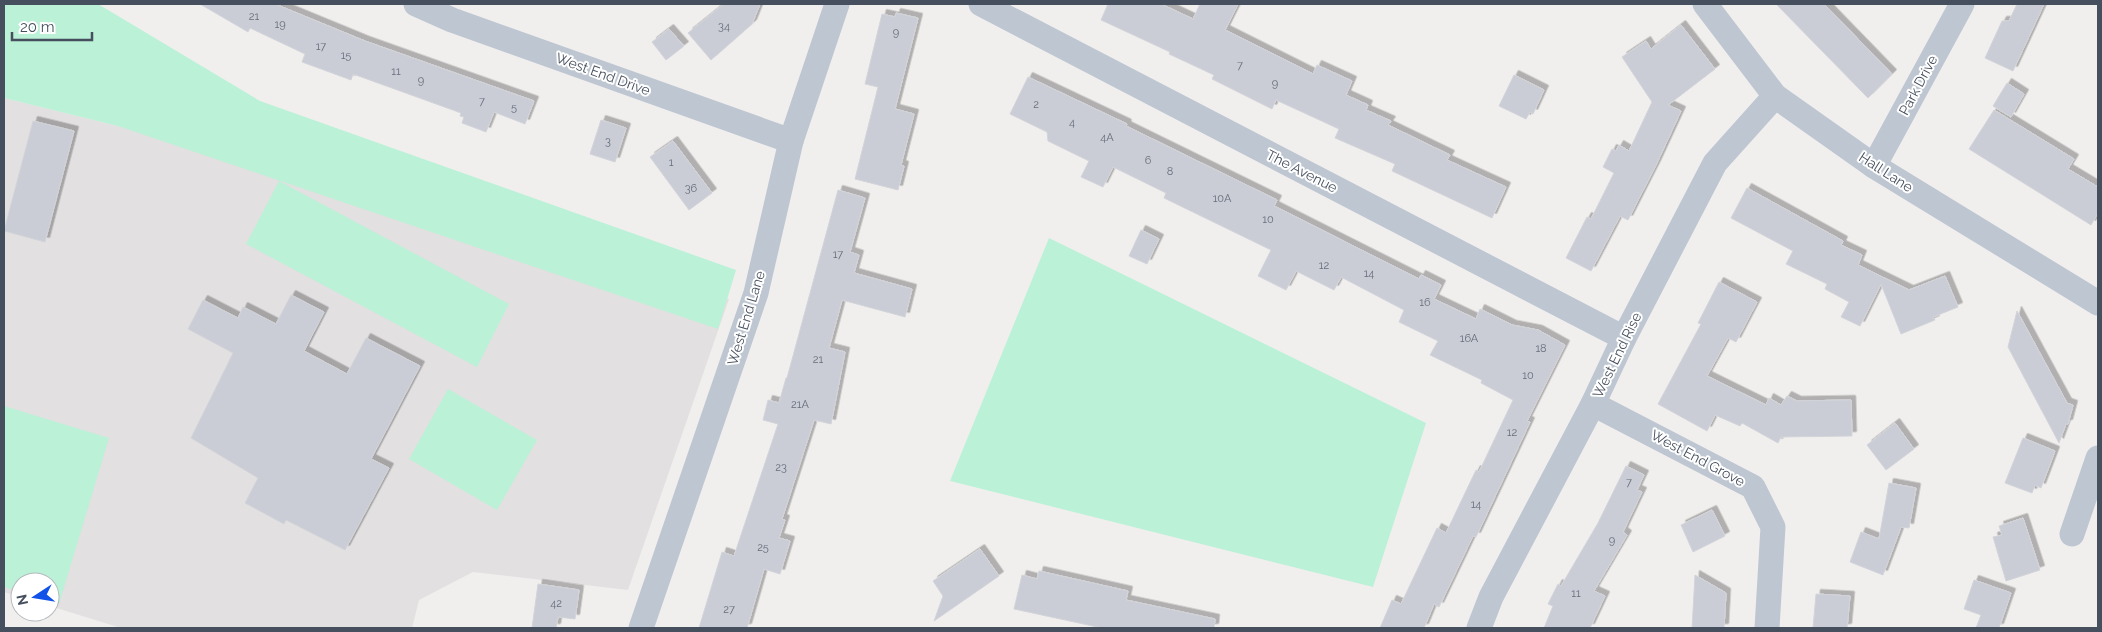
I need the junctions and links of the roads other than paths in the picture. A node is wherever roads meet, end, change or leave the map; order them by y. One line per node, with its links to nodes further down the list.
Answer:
1 (416, 4): 6 (street, West End Drive)
2 (837, 4): 8 (street, West End Lane)
3 (981, 4): 11 (street, The Avenue)
4 (1705, 4): 7 (street, Hall Lane)
5 (1962, 4): 9 (street, Park Drive)
6 (454, 12): 8 (street, West End Drive)
7 (1775, 96): 9 (street, Hall Lane); 11 (street, West End Rise)
8 (791, 141): 15 (street, West End Lane)
9 (1874, 166): 10 (street, Hall Lane)
10 (2098, 303)
11 (1624, 338): 12 (street, West End Rise)
12 (1593, 404): 16 (street, West End Rise); 17 (street, West End Grove)
13 (2098, 458): 14 (street)
14 (2072, 534)
15 (641, 628)
16 (1479, 628)
17 (1767, 628)

